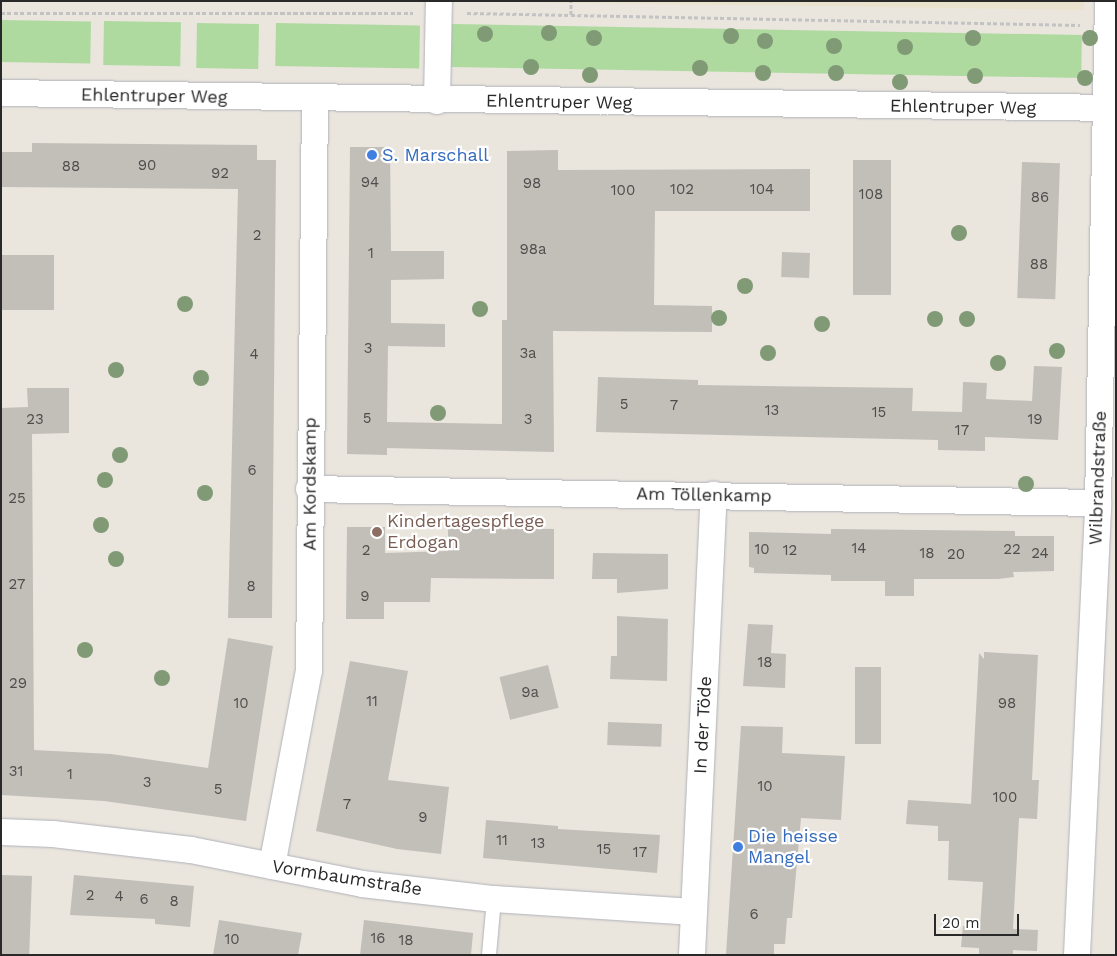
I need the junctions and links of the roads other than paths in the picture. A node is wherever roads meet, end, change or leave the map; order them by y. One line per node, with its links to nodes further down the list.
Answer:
1 (439, 7): 5 (street)
2 (1107, 14): 6 (street, Wilbrandstraße)
3 (1, 93): 4 (street, Ehlentruper Weg)
4 (315, 99): 5 (street, Ehlentruper Weg); 7 (street, Am Kordskamp)
5 (437, 101): 6 (street, Ehlentruper Weg)
6 (1111, 108): 9 (street, Wilbrandstraße)
7 (309, 489): 8 (street, Am Töllenkamp); 11 (street, Am Kordskamp)
8 (714, 495): 9 (street, Am Töllenkamp); 13 (street, In der Töde)
9 (1098, 503): 16 (street, Wilbrandstraße)
10 (1, 832): 11 (street, Vormbaumstraße)
11 (272, 866): 12 (street, Vormbaumstraße)
12 (494, 899): 13 (street, Vormbaumstraße); 14 (lane)
13 (694, 912): 15 (street, In der Töde)
14 (489, 955)
15 (692, 955)
16 (1077, 955)

